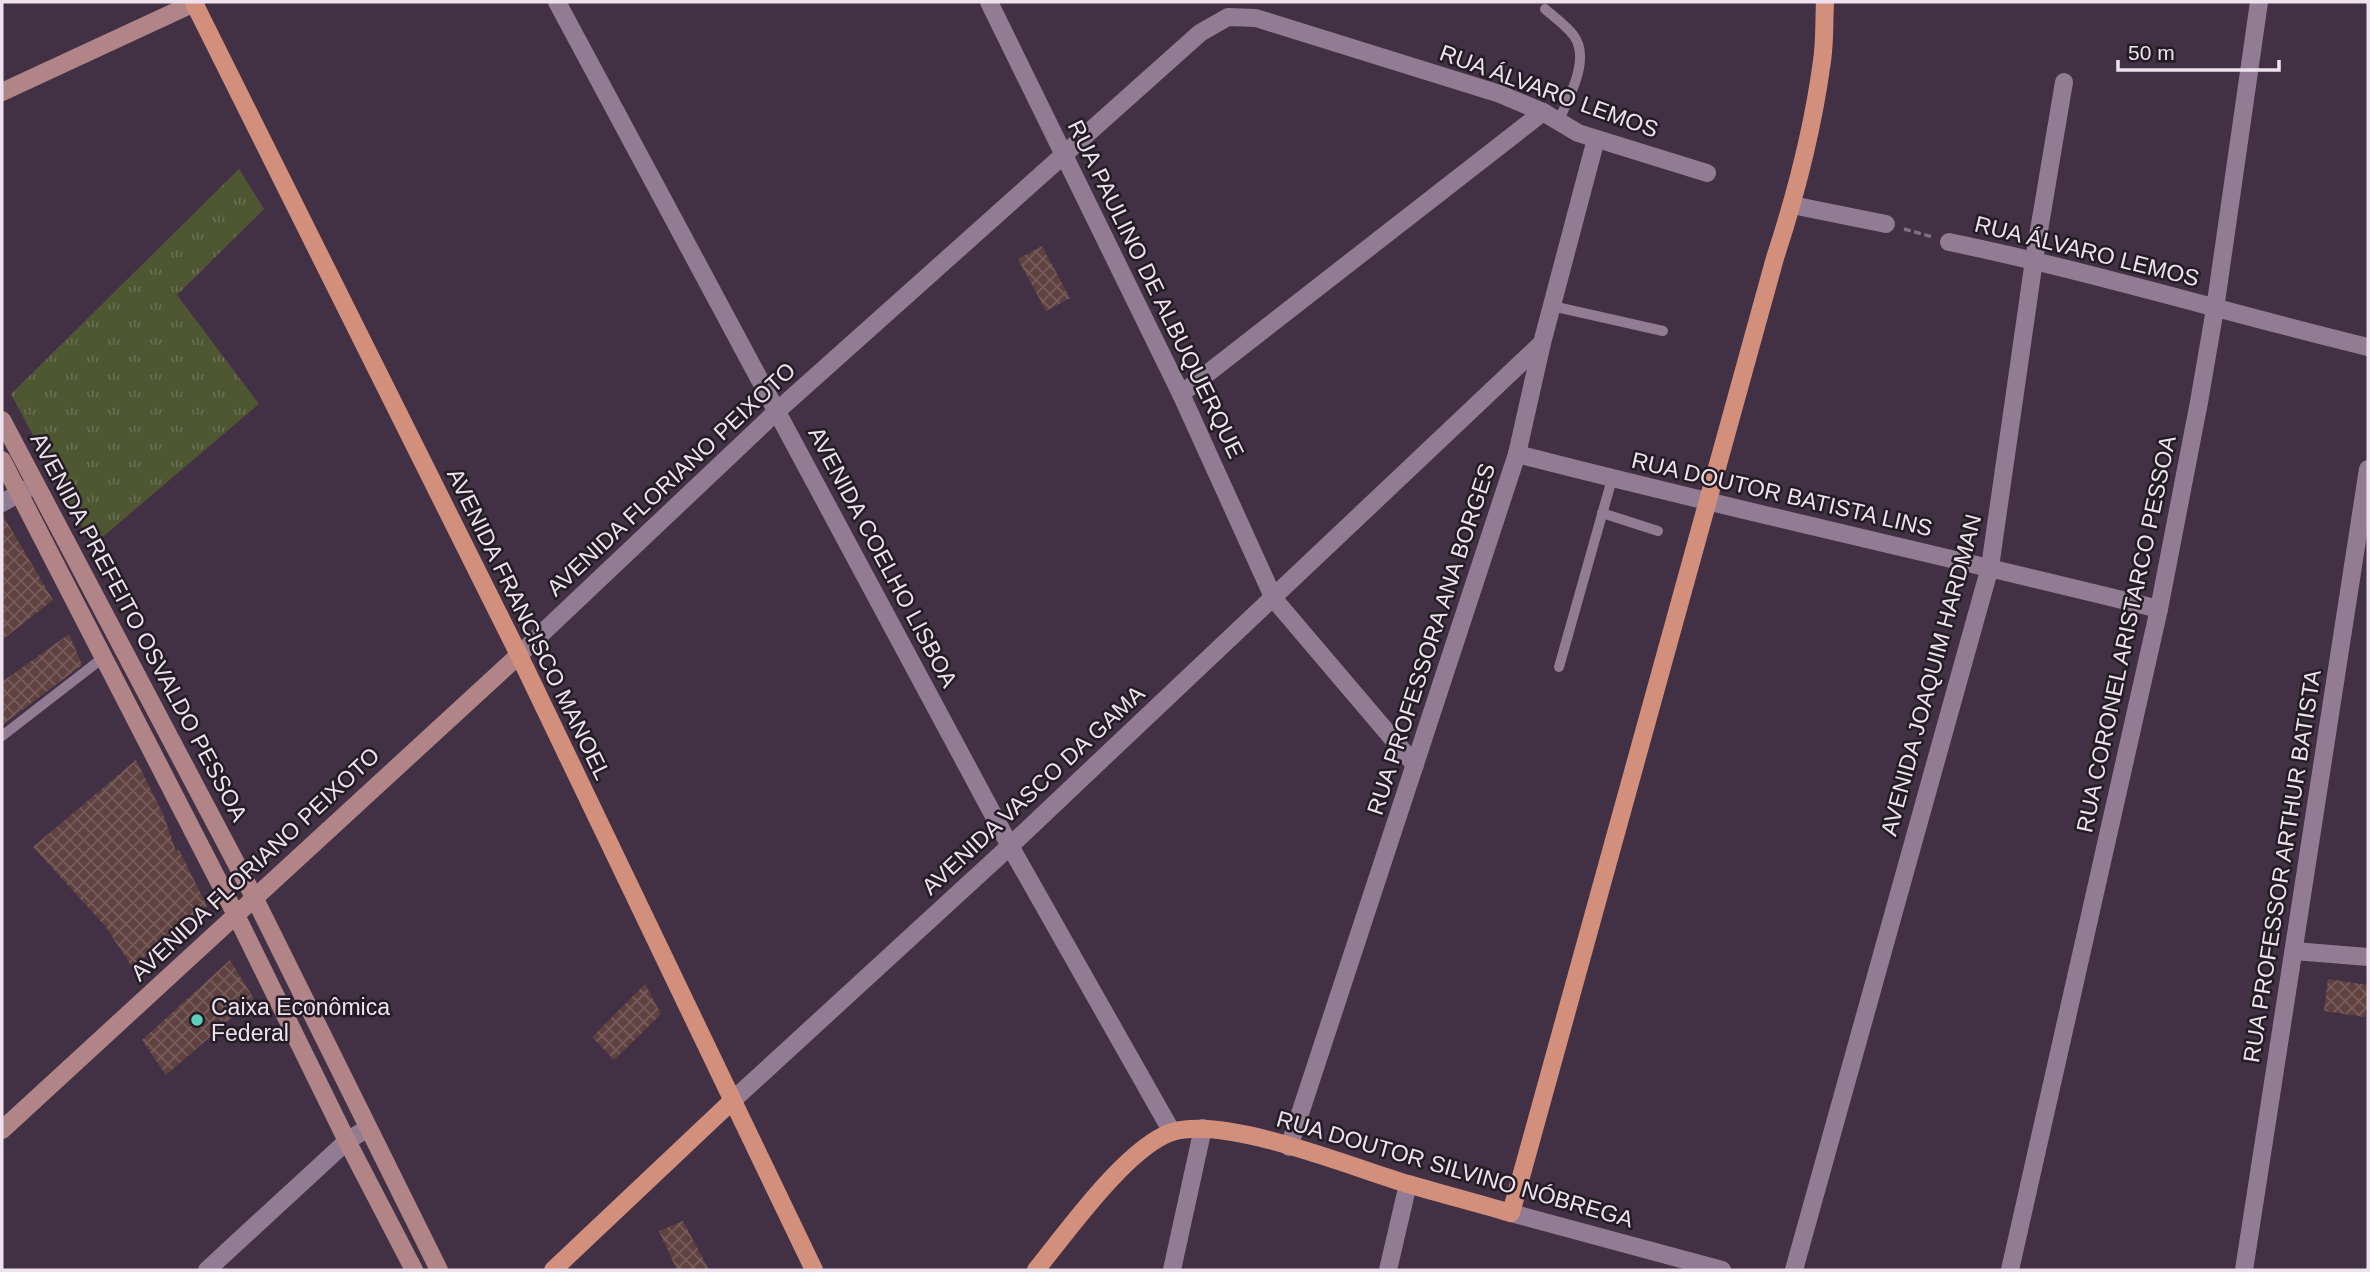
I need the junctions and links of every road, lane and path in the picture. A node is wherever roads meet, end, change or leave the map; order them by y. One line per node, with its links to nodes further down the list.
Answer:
1 (195, 2): 9 (street); 38 (main road, AVENIDA FRANCISCO MANOEL)
2 (557, 2): 24 (street, AVENIDA COELHO LISBOA)
3 (989, 2): 12 (street, RUA PAULINO DE ALBUQUERQUE)
4 (1825, 2): 14 (main road)
5 (2259, 2): 19 (street, RUA CORONEL ARISTARCO PESSOA)
6 (1224, 9): 10 (street, RUA ÁLVARO LEMOS); 12 (street, AVENIDA FLORIANO PEIXOTO)
7 (1545, 9): 10 (lane)
8 (2064, 82): 17 (street, AVENIDA JOAQUIM HARDMAN)
9 (2, 92)
10 (1551, 117): 11 (street, RUA ÁLVARO LEMOS); 23 (street)
11 (1596, 139): 13 (street, RUA ÁLVARO LEMOS); 18 (street, RUA PROFESSORA ANA BORGES)
12 (1064, 153): 23 (street, RUA PAULINO DE ALBUQUERQUE); 24 (street, AVENIDA FLORIANO PEIXOTO)
13 (1707, 173)
14 (1792, 205): 15 (street); 32 (main road)
15 (1885, 224): 16 (path, RUA ÁLVARO LEMOS)
16 (1949, 242): 17 (street, RUA ÁLVARO LEMOS)
17 (2034, 260): 19 (street, RUA ÁLVARO LEMOS); 35 (street, AVENIDA JOAQUIM HARDMAN)
18 (1552, 306): 20 (lane); 21 (street, RUA PROFESSORA ANA BORGES)
19 (2214, 309): 22 (street, RUA ÁLVARO LEMOS); 37 (street, RUA CORONEL ARISTARCO PESSOA)
20 (1663, 331)
21 (1542, 343): 26 (street, RUA PROFESSORA ANA BORGES); 36 (street, AVENIDA VASCO DA GAMA)
22 (2368, 347)
23 (1181, 394): 36 (street, RUA PAULINO DE ALBUQUERQUE)
24 (777, 411): 38 (street, AVENIDA FLORIANO PEIXOTO); 45 (street, AVENIDA COELHO LISBOA)
25 (2, 419): 30 (street, AVENIDA PREFEITO OSVALDO PESSOA)
26 (1517, 454): 29 (street, RUA DOUTOR BATISTA LINS); 42 (street, RUA PROFESSORA ANA BORGES)
27 (2, 460): 30 (street, AVENIDA PREFEITO OSVALDO PESSOA)
28 (2368, 469): 48 (street, RUA PROFESSOR ARTHUR BATISTA)
29 (1612, 478): 32 (street, RUA DOUTOR BATISTA LINS); 33 (lane)
30 (28, 488): 31 (street); 39 (street, AVENIDA PREFEITO OSVALDO PESSOA); 43 (street, AVENIDA PREFEITO OSVALDO PESSOA)
31 (2, 503)
32 (1709, 503): 35 (street, RUA DOUTOR BATISTA LINS); 58 (main road)
33 (1602, 513): 34 (lane); 40 (lane)
34 (1658, 531)
35 (1990, 567): 37 (street, RUA DOUTOR BATISTA LINS); 68 (street, AVENIDA JOAQUIM HARDMAN)
36 (1274, 599): 42 (street, RUA PAULINO DE ALBUQUERQUE); 45 (street, AVENIDA VASCO DA GAMA)
37 (2159, 609): 69 (street, RUA CORONEL ARISTARCO PESSOA)
38 (519, 655): 46 (street, AVENIDA FLORIANO PEIXOTO); 50 (main road, AVENIDA FRANCISCO MANOEL)
39 (104, 657): 41 (lane); 44 (street, AVENIDA PREFEITO OSVALDO PESSOA)
40 (1559, 667)
41 (2, 736)
42 (1415, 765): 56 (street, RUA PROFESSORA ANA BORGES)
43 (218, 828): 44 (street); 46 (street, AVENIDA PREFEITO OSVALDO PESSOA)
44 (197, 841): 47 (street, AVENIDA PREFEITO OSVALDO PESSOA)
45 (1010, 846): 50 (street, AVENIDA VASCO DA GAMA); 54 (street, AVENIDA COELHO LISBOA)
46 (254, 897): 47 (street, AVENIDA FLORIANO PEIXOTO); 51 (street, AVENIDA PREFEITO OSVALDO PESSOA)
47 (236, 915): 53 (street, AVENIDA FLORIANO PEIXOTO); 55 (street, AVENIDA PREFEITO OSVALDO PESSOA)
48 (2294, 951): 49 (street); 70 (street, RUA PROFESSOR ARTHUR BATISTA)
49 (2368, 957)
50 (732, 1101): 62 (main road, AVENIDA VASCO DA GAMA); 63 (main road, AVENIDA FRANCISCO MANOEL)
51 (368, 1128): 55 (street); 61 (street, AVENIDA PREFEITO OSVALDO PESSOA)
52 (1203, 1128): 54 (main road, RUA DOUTOR SILVINO NÓBREGA); 56 (main road, RUA DOUTOR SILVINO NÓBREGA); 65 (street)
53 (2, 1130)
54 (1172, 1132): 64 (main road)
55 (347, 1140): 59 (street); 60 (street, AVENIDA PREFEITO OSVALDO PESSOA)
56 (1289, 1147): 57 (main road, RUA DOUTOR SILVINO NÓBREGA)
57 (1408, 1184): 58 (main road, RUA DOUTOR SILVINO NÓBREGA); 66 (street)
58 (1511, 1213): 67 (street, RUA DOUTOR SILVINO NÓBREGA)
59 (207, 1270)
60 (414, 1270)
61 (439, 1270)
62 (553, 1270)
63 (814, 1270)
64 (1035, 1270)
65 (1172, 1270)
66 (1388, 1270)
67 (1722, 1270)
68 (1794, 1270)
69 (2010, 1270)
70 (2244, 1270)

